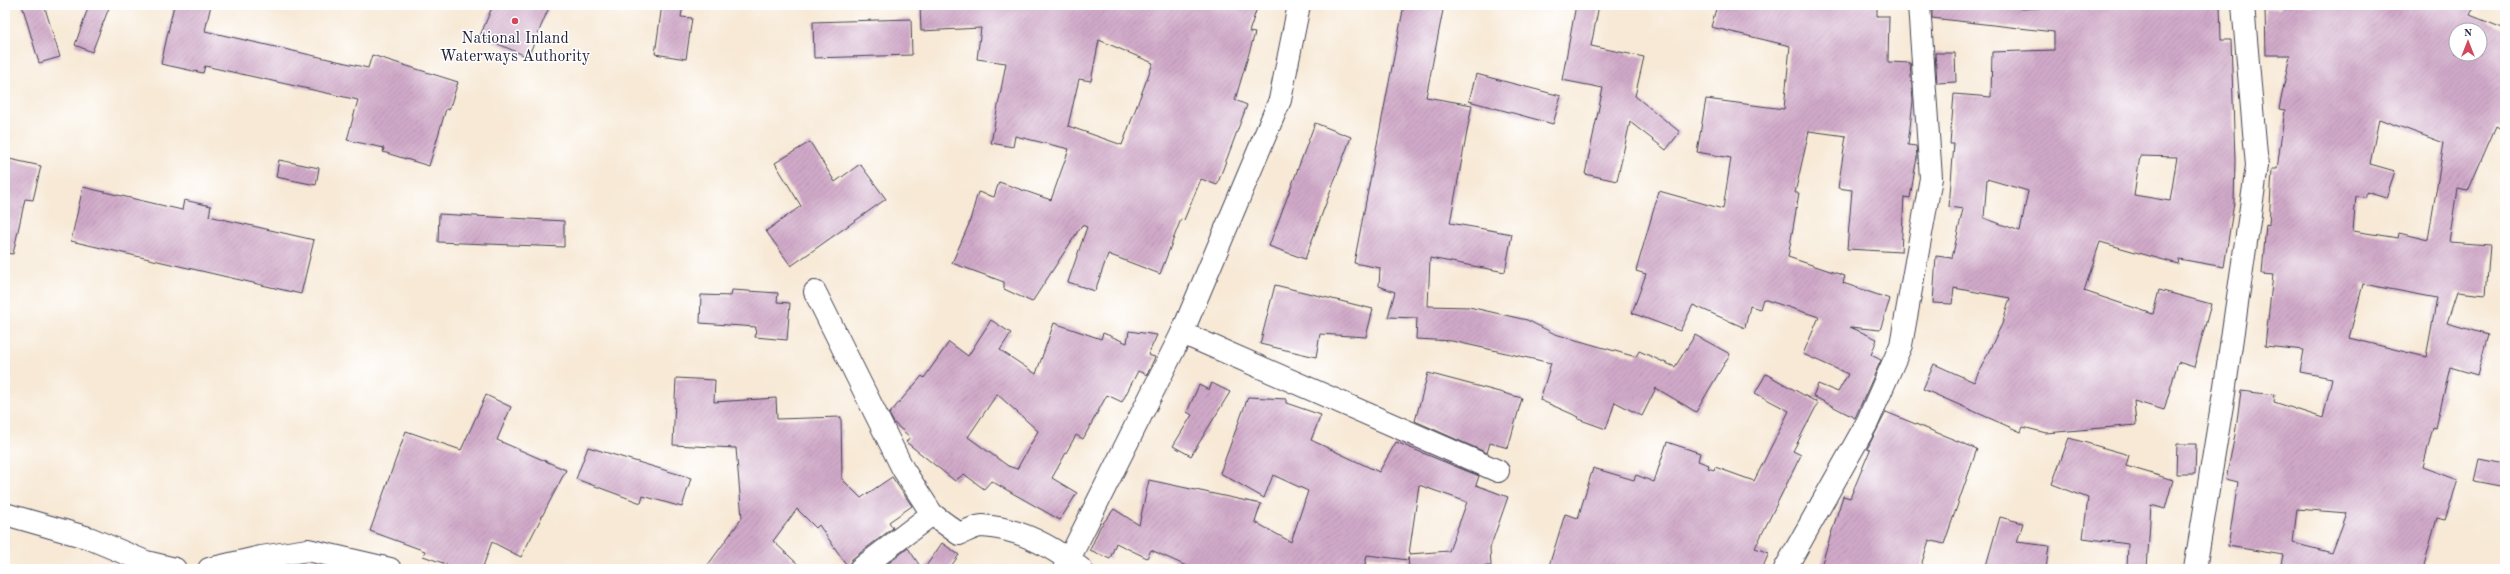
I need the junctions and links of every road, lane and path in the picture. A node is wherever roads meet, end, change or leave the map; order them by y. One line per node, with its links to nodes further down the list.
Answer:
1 (1299, 5): 5 (street)
2 (1919, 5): 14 (street)
3 (2243, 5): 15 (street)
4 (815, 292): 8 (street)
5 (1182, 334): 6 (street); 9 (street)
6 (1498, 471)
7 (5, 514): 10 (street)
8 (932, 514): 9 (street); 13 (street)
9 (1071, 566)
10 (175, 569)
11 (209, 569): 12 (street)
12 (390, 569)
13 (860, 569)
14 (1785, 569)
15 (2195, 569)

